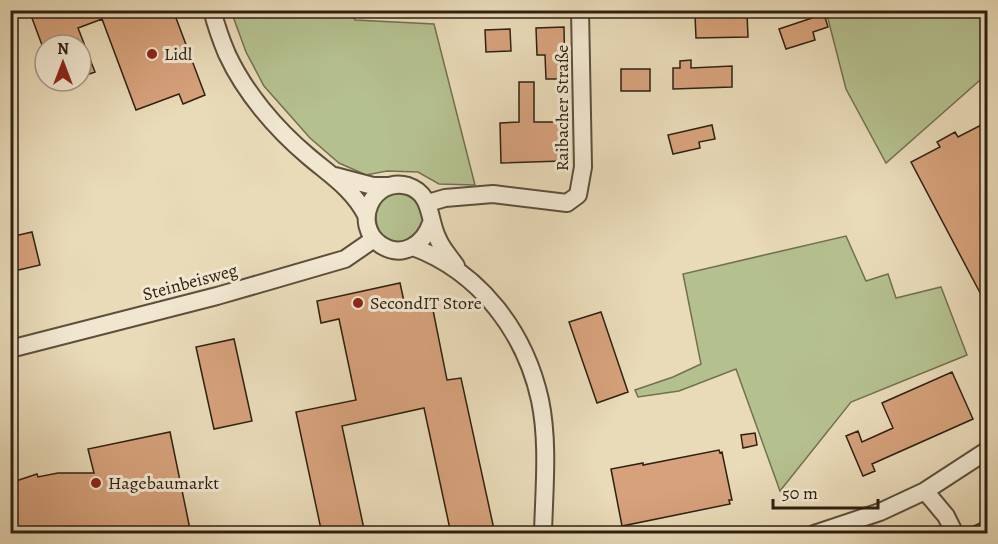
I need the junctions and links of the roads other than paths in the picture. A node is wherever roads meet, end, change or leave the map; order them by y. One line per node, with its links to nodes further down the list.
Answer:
1 (212, 10): 3 (street)
2 (580, 10): 5 (street, Raibacher Straße)
3 (334, 176): 4 (street); 6 (street)
4 (391, 186): 5 (street); 6 (street)
5 (428, 203): 7 (street)
6 (366, 215): 8 (street)
7 (431, 223): 9 (street); 10 (street)
8 (374, 239): 9 (street); 11 (street, Steinbeisweg)
9 (413, 247): 10 (street)
10 (460, 272): 14 (street)
11 (10, 349)
12 (987, 450): 13 (street)
13 (925, 491): 15 (street); 16 (street)
14 (543, 534)
15 (814, 534)
16 (955, 534)

